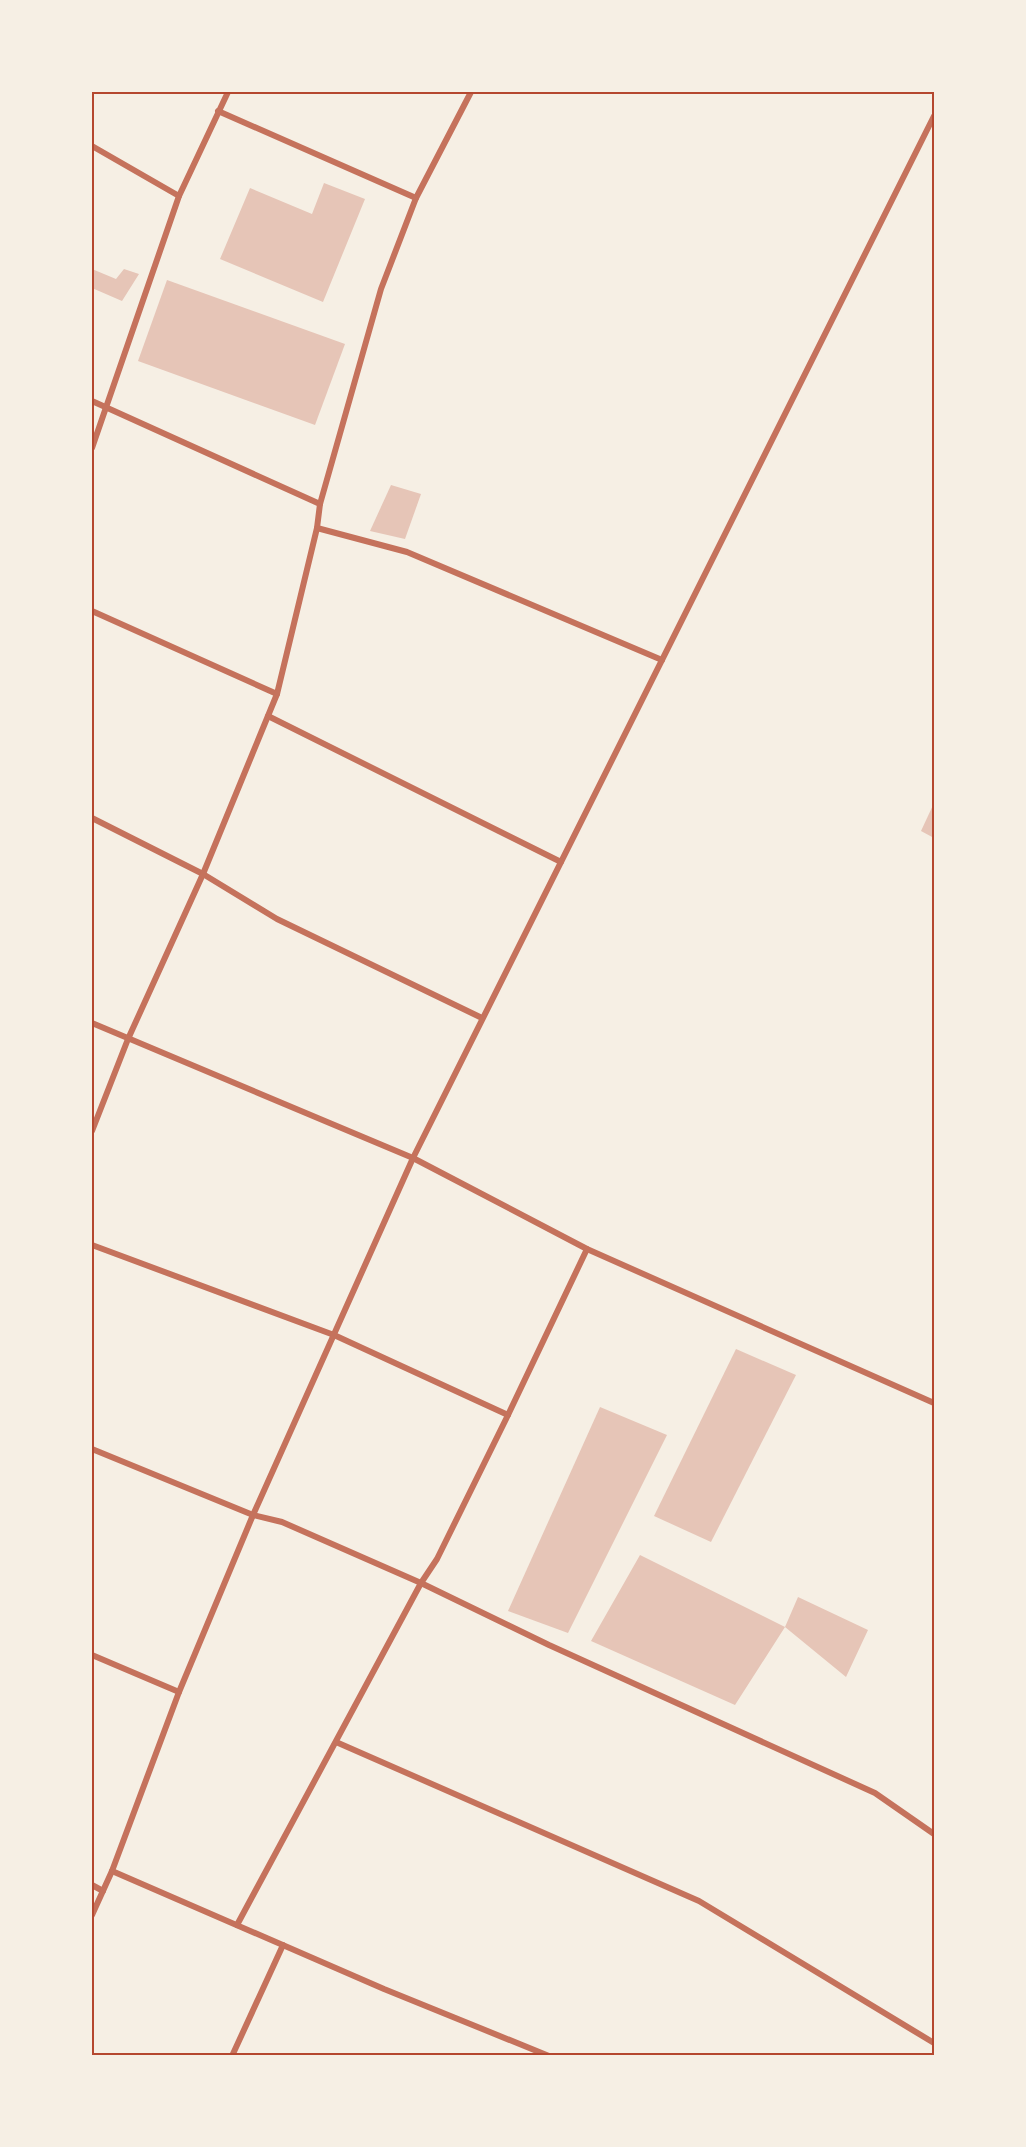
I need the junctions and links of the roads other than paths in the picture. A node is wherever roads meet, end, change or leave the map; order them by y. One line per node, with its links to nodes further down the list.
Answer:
1 (228, 92): 3 (street)
2 (471, 92): 7 (street)
3 (218, 111): 6 (street); 7 (street)
4 (934, 116): 14 (street)
5 (92, 146): 6 (street)
6 (179, 196): 9 (street)
7 (416, 198): 11 (street)
8 (92, 401): 9 (street)
9 (107, 408): 10 (street); 11 (street)
10 (92, 448)
11 (320, 504): 12 (street)
12 (317, 528): 14 (street); 15 (street)
13 (92, 611): 15 (street)
14 (662, 660): 18 (street)
15 (277, 694): 16 (street)
16 (268, 716): 18 (street); 19 (street)
17 (92, 818): 19 (street)
18 (561, 862): 20 (street)
19 (203, 874): 20 (street); 22 (street)
20 (482, 1018): 24 (street)
21 (92, 1023): 22 (street)
22 (128, 1039): 23 (street); 24 (street)
23 (92, 1131)
24 (413, 1158): 26 (street); 27 (street)
25 (92, 1245): 27 (street)
26 (587, 1249): 28 (street); 29 (street)
27 (334, 1335): 29 (street); 31 (street)
28 (934, 1403)
29 (508, 1415): 32 (street)
30 (92, 1449): 31 (street)
31 (253, 1515): 32 (street); 34 (street)
32 (421, 1583): 35 (street); 36 (street)
33 (92, 1655): 34 (street)
34 (179, 1692): 37 (street)
35 (336, 1742): 41 (street); 43 (street)
36 (934, 1834)
37 (112, 1871): 39 (street); 41 (street)
38 (92, 1885): 39 (street)
39 (103, 1891): 40 (street)
40 (92, 1915)
41 (237, 1925): 42 (street)
42 (282, 1945): 44 (street); 45 (street)
43 (934, 2043)
44 (533, 2053): 46 (street)
45 (231, 2055)
46 (549, 2055)

